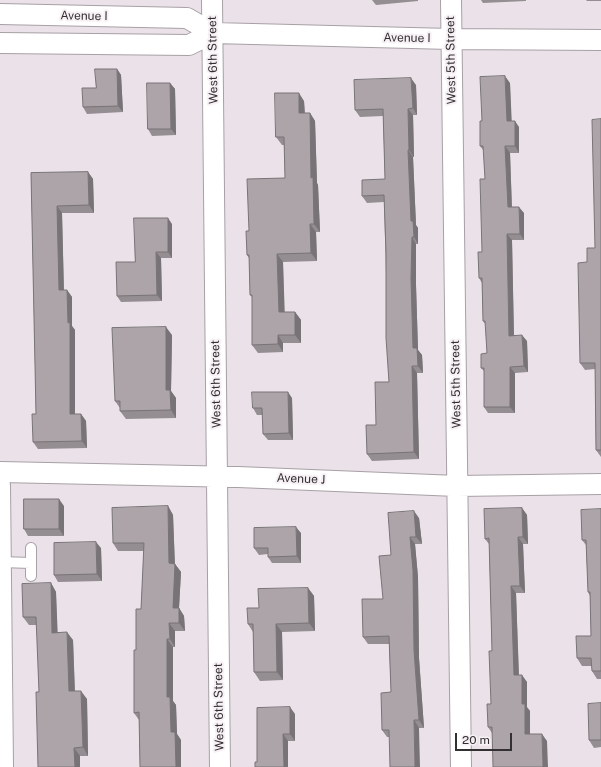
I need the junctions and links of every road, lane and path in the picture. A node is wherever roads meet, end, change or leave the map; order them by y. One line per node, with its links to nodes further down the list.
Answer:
1 (212, 0): 4 (street, West 6th Street)
2 (451, 0): 5 (street, West 5th Street)
3 (0, 14): 4 (street, Avenue I)
4 (213, 33): 5 (street, Avenue I); 7 (street, Avenue I); 9 (street, West 6th Street)
5 (451, 39): 6 (street, Avenue I); 12 (street, West 5th Street)
6 (601, 40)
7 (0, 43)
8 (0, 472): 9 (street, Avenue J)
9 (217, 476): 12 (street, Avenue J); 18 (street, West 6th Street)
10 (601, 484): 12 (street, Avenue J)
11 (0, 485): 14 (street)
12 (457, 486): 19 (street, West 5th Street)
13 (31, 548): 15 (lane)
14 (1, 562): 15 (lane); 17 (street)
15 (31, 563): 16 (lane)
16 (31, 576)
17 (3, 767)
18 (220, 767)
19 (461, 767)

